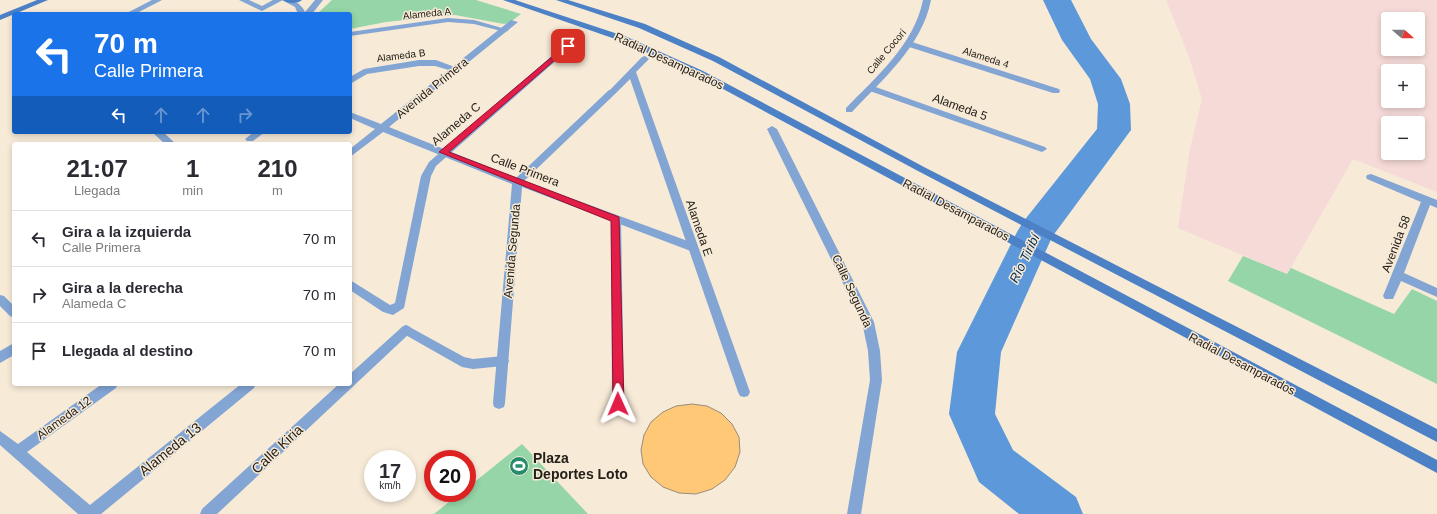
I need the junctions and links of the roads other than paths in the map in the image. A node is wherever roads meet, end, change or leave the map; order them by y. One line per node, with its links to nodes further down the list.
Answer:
1 (44, 0): 11 (main road)
2 (158, 0): 12 (street)
3 (243, 0): 4 (street)
4 (279, 0)
5 (287, 0): 6 (main road); 13 (street)
6 (298, 0)
7 (318, 0): 14 (street)
8 (507, 0): 63 (main road, Radial Desamparados)
9 (560, 0): 60 (main road, Radial Desamparados)
10 (927, 0): 21 (street, Calle Cocorí)
11 (15, 12)
12 (133, 12)
13 (301, 12)
14 (309, 12)
15 (12, 13): 16 (main road)
16 (0, 18)
17 (514, 22): 18 (street, Avenida Primera)
18 (505, 30): 19 (street, Alameda A); 23 (street, Avenida Primera)
19 (352, 34)
20 (579, 37): 38 (street, Alameda C)
21 (909, 44): 26 (street, Calle Cocorí); 27 (street, Alameda 4)
22 (645, 59): 24 (street)
23 (456, 69): 25 (street, Alameda B); 30 (street, Avenida Primera)
24 (632, 72): 40 (street); 43 (street, Alameda E)
25 (352, 80)
26 (870, 88): 28 (street, Calle Cocorí); 36 (street, Alameda 5)
27 (1056, 91)
28 (849, 110)
29 (352, 117): 30 (street, Calle Primera)
30 (382, 129): 37 (street, Avenida Primera); 38 (street, Calle Primera)
31 (772, 129): 66 (street, Calle Segunda)
32 (159, 134): 35 (street)
33 (257, 134): 34 (street)
34 (250, 139)
35 (169, 142)
36 (1042, 149)
37 (352, 152)
38 (443, 152): 40 (street, Calle Primera); 45 (street, Alameda C)
39 (1371, 177): 41 (street)
40 (517, 182): 42 (street, Calle Primera); 52 (street, Avenida Segunda)
41 (1432, 202): 44 (street, Avenida 58)
42 (616, 219): 43 (street, Calle Primera); 59 (street)
43 (692, 247): 57 (street, Alameda E)
44 (1398, 276): 46 (street); 47 (street, Avenida 58)
45 (352, 285)
46 (1437, 293)
47 (1389, 296)
48 (0, 299): 49 (street)
49 (12, 311)
50 (12, 349): 51 (street)
51 (0, 358)
52 (503, 361): 53 (street); 58 (street, Avenida Segunda)
53 (352, 380)
54 (109, 386): 62 (street, Alameda 12)
55 (248, 386): 64 (street, Alameda 13)
56 (346, 386): 65 (street, Calle Kiria)
57 (744, 392)
58 (499, 402)
59 (618, 404)
60 (1437, 436)
61 (0, 437): 62 (street)
62 (17, 452): 64 (street)
63 (1437, 468)
64 (90, 514)
65 (207, 514)
66 (854, 514)

